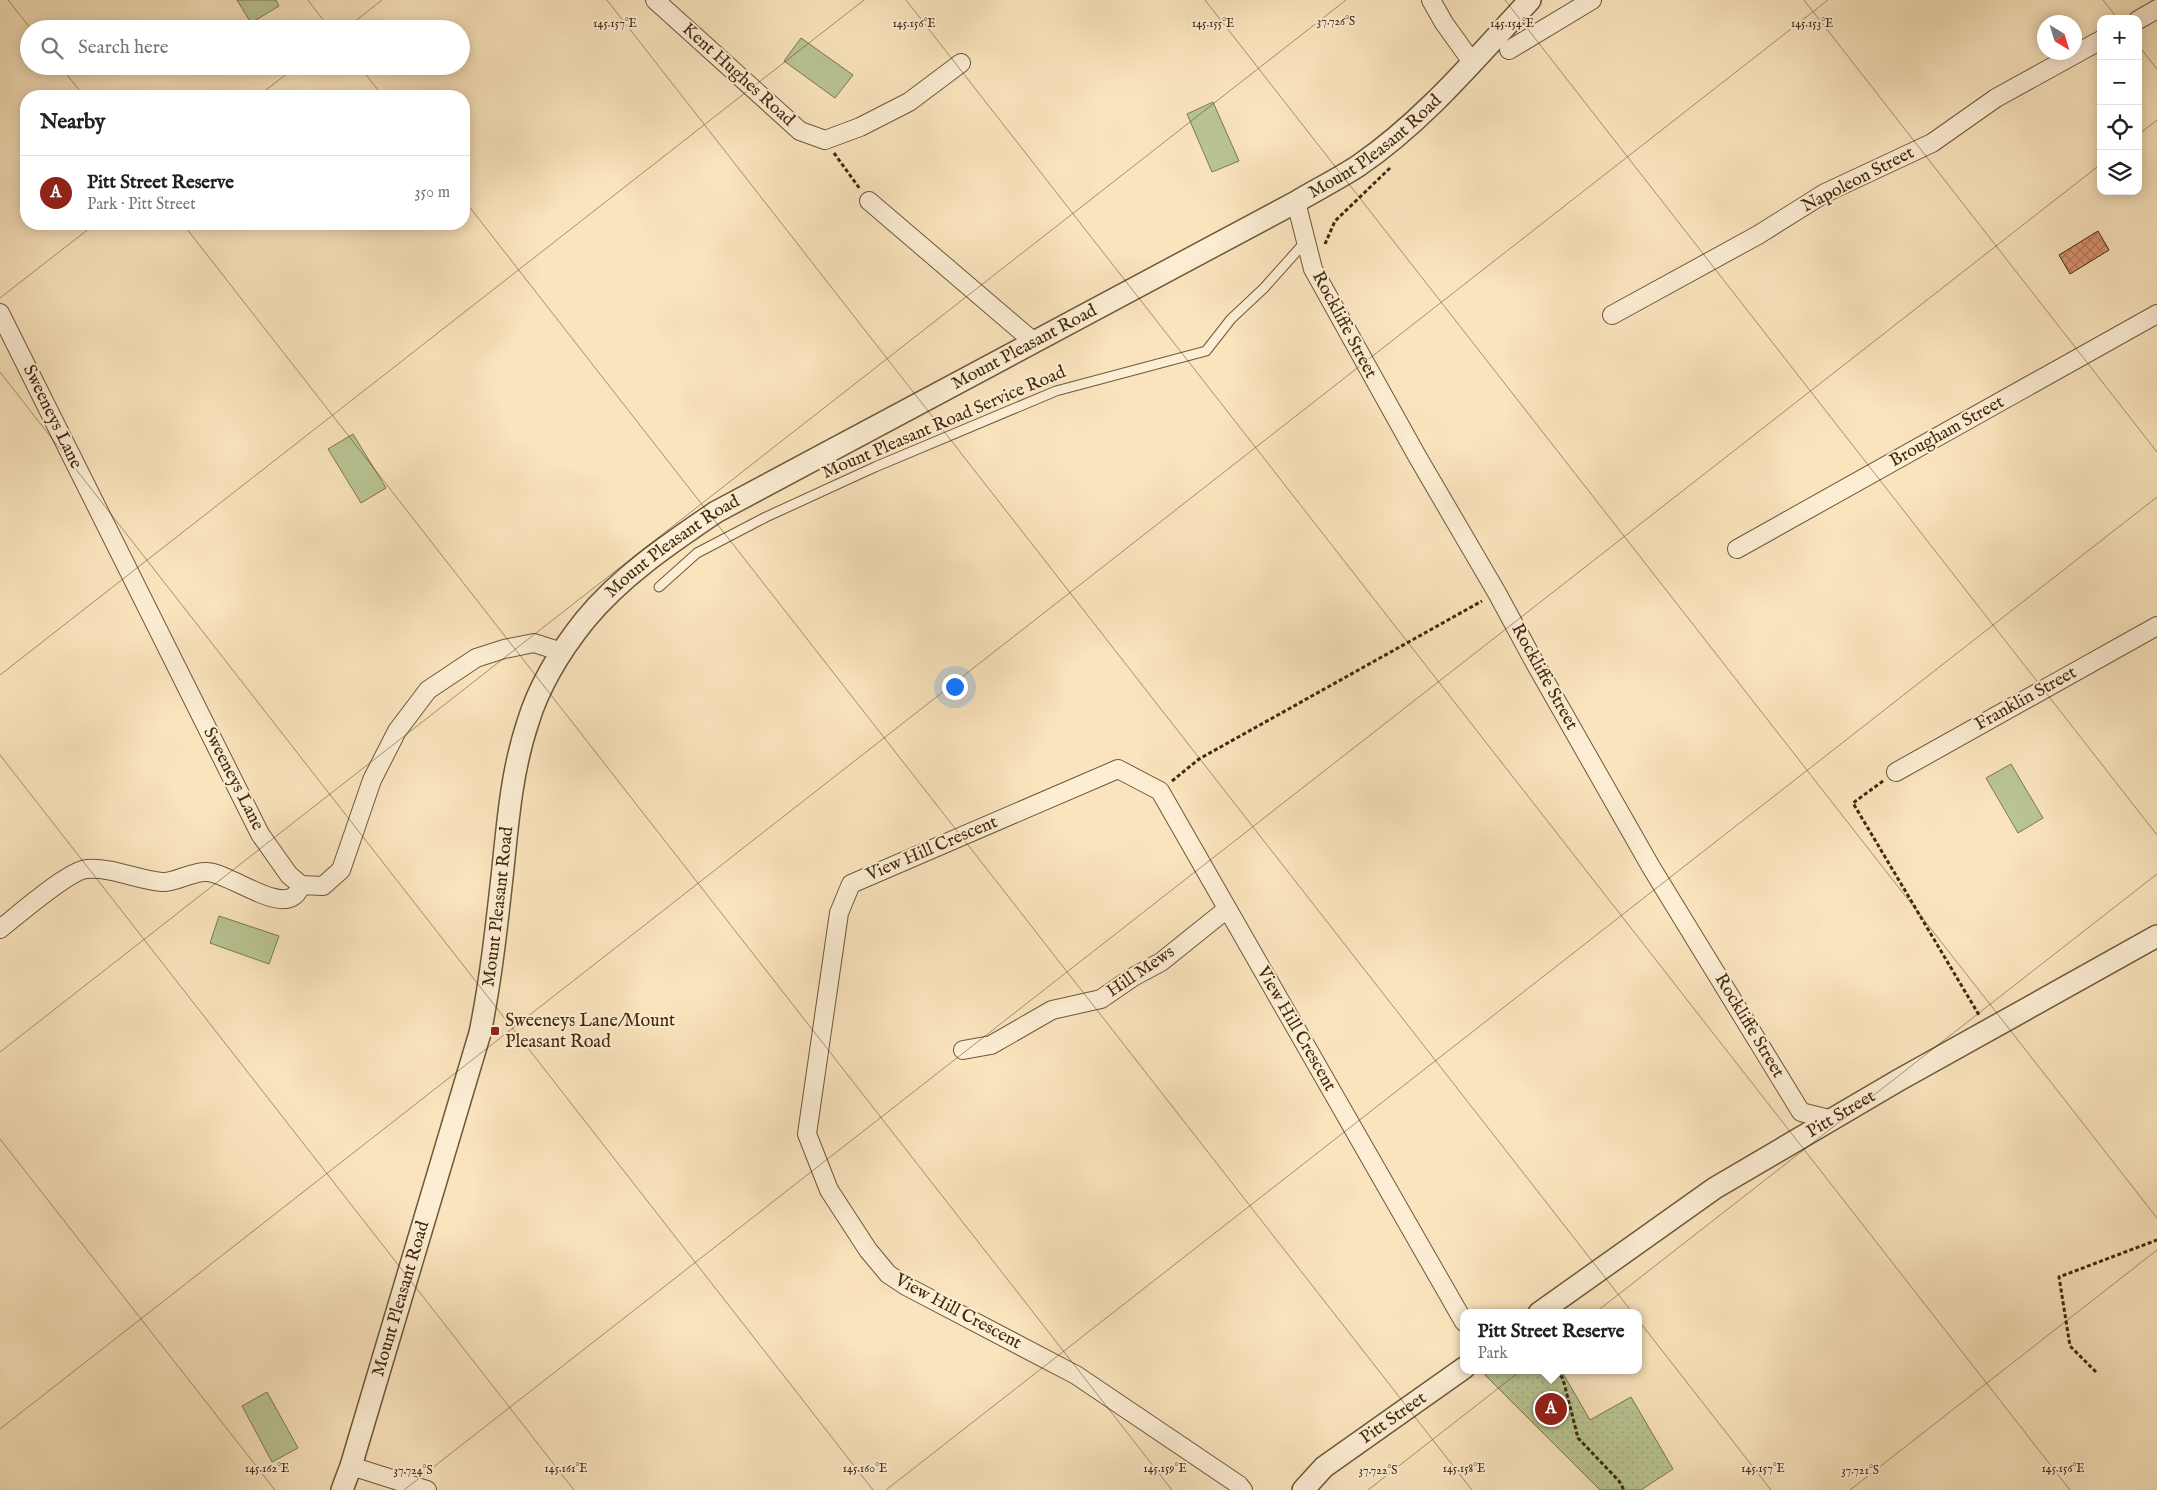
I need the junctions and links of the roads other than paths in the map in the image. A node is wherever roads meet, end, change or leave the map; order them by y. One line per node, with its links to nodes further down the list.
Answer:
1 (655, 0): 10 (street, Kent Hughes Road)
2 (1431, 0): 9 (street)
3 (1530, 0): 9 (street, Mount Pleasant Road)
4 (1592, 0): 8 (street)
5 (2157, 9): 6 (street)
6 (2142, 18)
7 (2097, 42): 16 (street, Napoleon Street)
8 (1509, 50)
9 (1472, 62): 12 (street, Mount Pleasant Road)
10 (961, 63)
11 (869, 201): 17 (street)
12 (1296, 202): 13 (street, Rockliffe Street); 17 (street, Mount Pleasant Road)
13 (1306, 240): 19 (lane, Mount Pleasant Road Service Road); 28 (street, Rockliffe Street)
14 (0, 312): 23 (street, Sweeneys Lane)
15 (2157, 314): 18 (street, Brougham Street)
16 (1612, 316)
17 (1034, 342): 21 (street, Mount Pleasant Road)
18 (1736, 549)
19 (659, 587)
20 (2157, 626): 22 (street, Franklin Street)
21 (562, 652): 23 (street); 32 (street, Mount Pleasant Road)
22 (1896, 772)
23 (301, 886): 25 (street)
24 (1227, 908): 27 (street, Hill Mews); 30 (street, View Hill Crescent); 35 (street, View Hill Crescent)
25 (0, 929)
26 (2157, 936): 28 (street, Pitt Street)
27 (963, 1050)
28 (1833, 1120): 29 (street, Pitt Street)
29 (1545, 1309)
30 (1460, 1315)
31 (1460, 1371): 36 (street, Pitt Street)
32 (351, 1466): 33 (street, Mount Pleasant Road); 34 (street)
33 (342, 1490)
34 (427, 1490)
35 (1243, 1490)
36 (1304, 1490)

